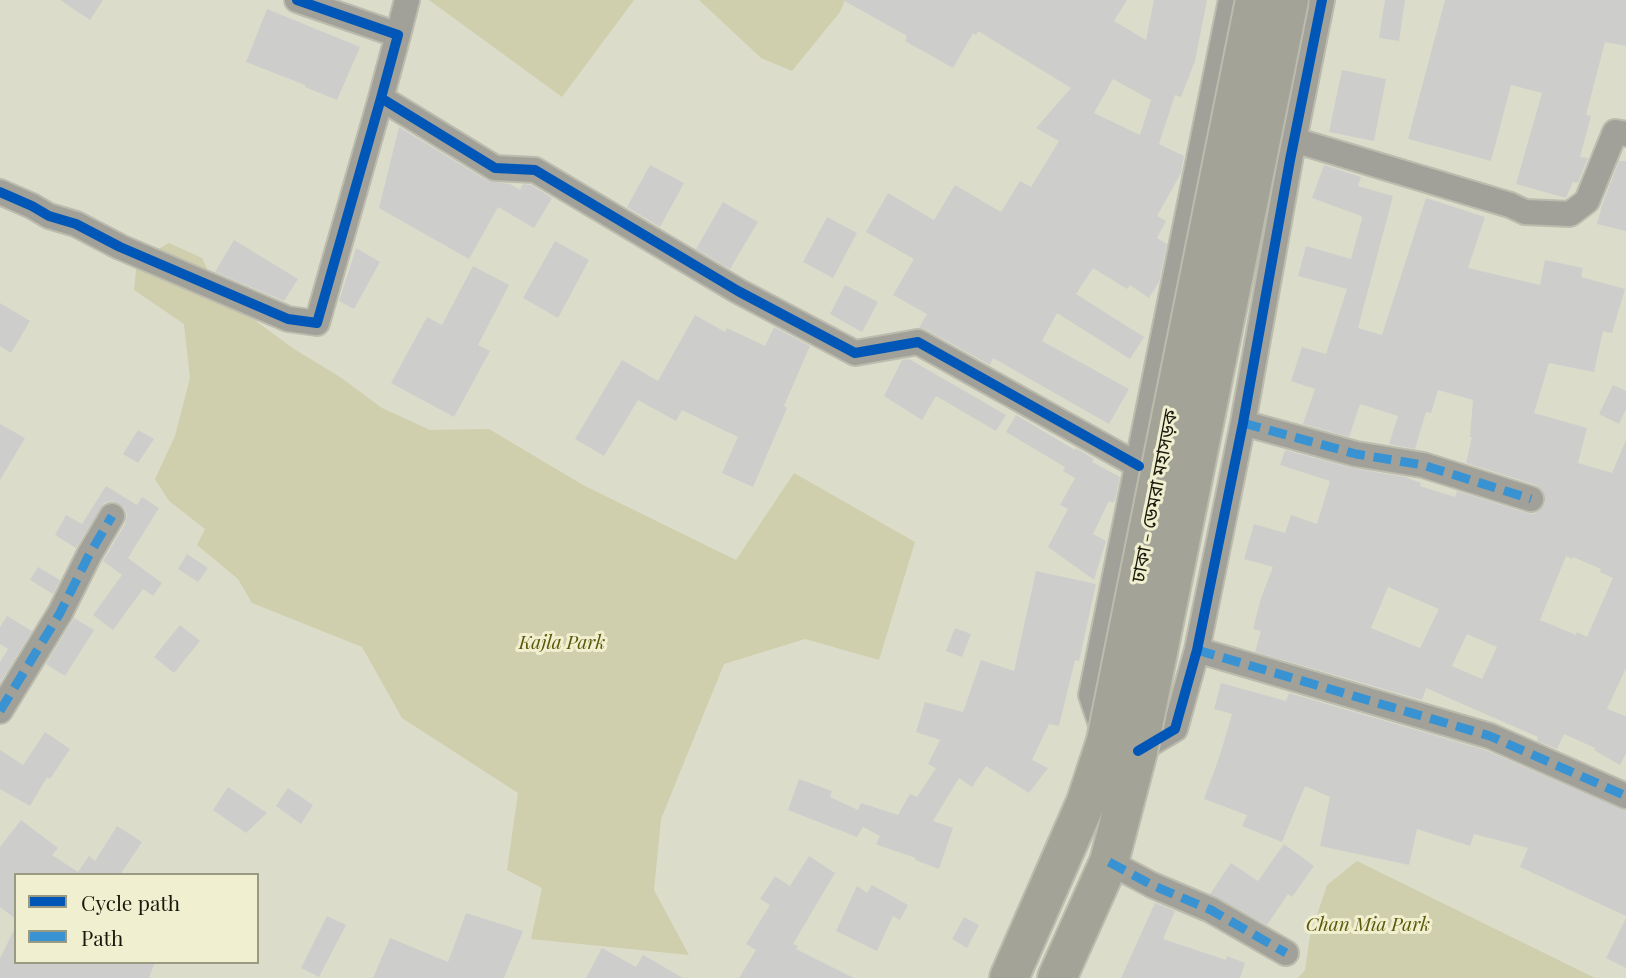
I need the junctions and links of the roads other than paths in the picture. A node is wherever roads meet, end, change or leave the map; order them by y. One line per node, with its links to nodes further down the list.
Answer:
1 (297, 0): 7 (street)
2 (407, 0): 7 (street)
3 (1231, 0): 9 (street)
4 (1255, 0): 20 (main road, ঢাকা - ডেমরা মহাসড়ক, bridge)
5 (1289, 0): 20 (main road, ঢাকা - ডেমরা মহাসড়ক, bridge)
6 (1322, 0): 12 (street)
7 (398, 35): 8 (street)
8 (381, 98): 13 (street); 15 (street)
9 (1209, 114): 11 (street); 12 (street)
10 (1626, 134): 12 (street)
11 (1203, 141): 12 (street); 15 (street)
12 (1293, 144): 14 (street)
13 (0, 192)
14 (1243, 423): 16 (street); 18 (street)
15 (1139, 466): 20 (street)
16 (1531, 499)
17 (112, 516): 19 (street)
18 (1197, 650): 20 (street); 21 (street)
19 (0, 711)
20 (1122, 746): 22 (main road, ঢাকা - ডেমরা মহাসড়ক); 24 (main road, ঢাকা - ডেমরা মহাসড়ক)
21 (1626, 796)
22 (1109, 862): 23 (street); 25 (main road, ঢাকা - ডেমরা মহাসড়ক)
23 (1286, 953)
24 (1009, 978)
25 (1057, 978)

